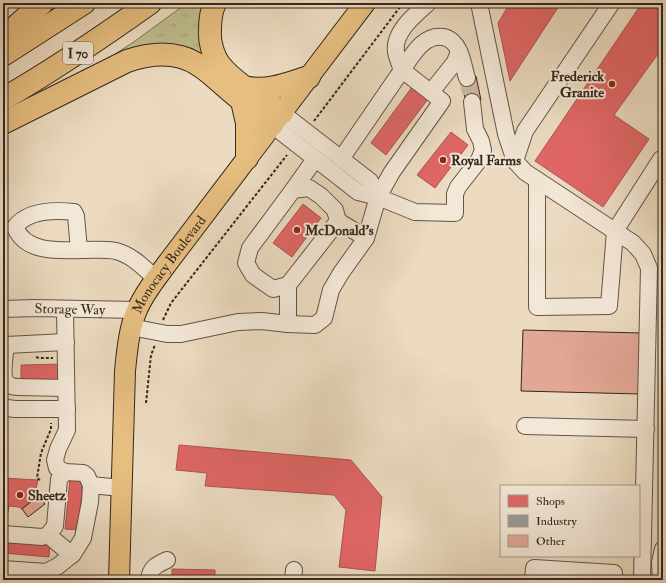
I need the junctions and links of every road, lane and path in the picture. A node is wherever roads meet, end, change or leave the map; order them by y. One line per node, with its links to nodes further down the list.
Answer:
1 (42, 3): 10 (highway)
2 (84, 3): 12 (highway)
3 (150, 3): 18 (highway, I 70)
4 (215, 3): 17 (highway)
5 (365, 3): 14 (main road, Monocacy Boulevard)
6 (403, 3): 22 (path)
7 (428, 3): 13 (street)
8 (479, 3): 27 (street)
9 (611, 4): 27 (street)
10 (3, 38)
11 (459, 51): 13 (street); 15 (street); 16 (street)
12 (3, 55)
13 (402, 70): 16 (street); 25 (street)
14 (309, 76): 17 (highway); 20 (main road, Monocacy Boulevard)
15 (467, 78)
16 (431, 92): 30 (street, Storage Way)
17 (244, 94): 20 (highway); 21 (highway); 23 (highway)
18 (3, 99)
19 (472, 102): 30 (street)
20 (277, 119): 22 (street); 23 (main road, Monocacy Boulevard)
21 (3, 123)
22 (301, 138): 24 (street); 25 (street); 41 (path)
23 (247, 158): 35 (main road, Monocacy Boulevard)
24 (315, 158): 29 (street); 30 (street)
25 (341, 159): 30 (street)
26 (661, 160): 32 (street)
27 (515, 162): 28 (street)
28 (537, 180): 32 (street); 32 (street)
29 (293, 190): 31 (street); 36 (street)
30 (378, 197): 33 (street, Storage Way)
31 (338, 221): 33 (street); 36 (street)
32 (615, 231): 49 (street)
33 (366, 238): 40 (street, Storage Way)
34 (79, 250): 35 (street)
35 (156, 279): 39 (main road, Monocacy Boulevard)
36 (288, 285): 40 (street)
37 (3, 309): 38 (street, Storage Way)
38 (65, 309): 39 (street, Storage Way); 42 (street)
39 (134, 318): 41 (street, Storage Way); 52 (main road, Monocacy Boulevard)
40 (288, 324): 41 (street, Storage Way)
41 (159, 332): 45 (path)
42 (66, 342): 43 (street); 44 (street)
43 (4, 345): 44 (street)
44 (66, 388): 47 (street)
45 (146, 403)
46 (3, 406): 47 (street)
47 (67, 409): 50 (street)
48 (525, 426): 49 (street)
49 (646, 429): 63 (street)
50 (65, 472): 51 (street); 54 (street)
51 (91, 485): 52 (street); 56 (street)
52 (122, 488): 59 (main road, Monocacy Boulevard)
53 (3, 534): 54 (street)
54 (48, 535): 56 (street)
55 (663, 549): 64 (street)
56 (72, 555): 58 (street)
57 (166, 560): 60 (street)
58 (3, 569)
59 (119, 580)
60 (149, 580)
61 (533, 580): 62 (street)
62 (614, 580)
63 (642, 580)
64 (661, 580)

